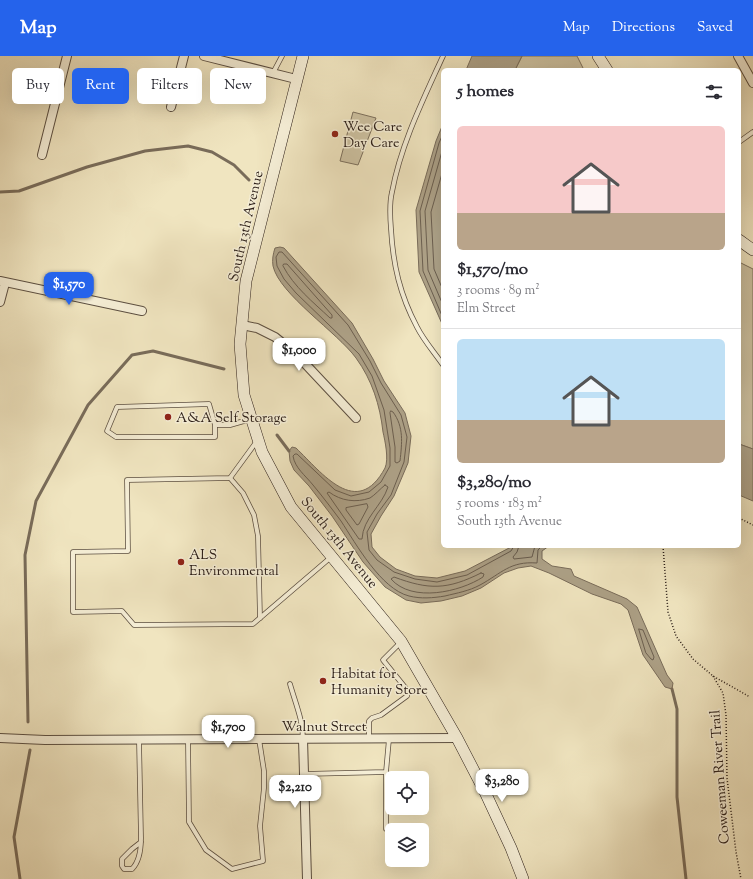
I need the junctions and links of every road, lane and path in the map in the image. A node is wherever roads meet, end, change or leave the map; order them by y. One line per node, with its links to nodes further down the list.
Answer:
1 (67, 56): 16 (street)
2 (184, 56): 13 (street)
3 (204, 56): 10 (street)
4 (282, 56): 10 (lane)
5 (303, 56): 11 (main road, South 13th Avenue)
6 (443, 56): 23 (lane)
7 (598, 56): 9 (main road)
8 (738, 56): 12 (street)
9 (606, 68)
10 (273, 73): 11 (street)
11 (296, 79): 22 (main road, South 13th Avenue)
12 (753, 83)
13 (171, 107)
14 (753, 132): 15 (lane)
15 (741, 141)
16 (42, 155)
17 (741, 241): 18 (main road)
18 (753, 250)
19 (2, 282): 20 (street); 21 (street)
20 (0, 302)
21 (142, 311)
22 (242, 325): 24 (street); 25 (main road, South 13th Avenue)
23 (441, 362)
24 (356, 418)
25 (252, 419): 26 (lane); 27 (main road, South 13th Avenue)
26 (215, 425): 26 (lane)
27 (258, 439): 28 (lane); 32 (main road, South 13th Avenue)
28 (230, 478): 33 (lane); 33 (lane)
29 (741, 519): 30 (path)
30 (753, 525)
31 (662, 548): 35 (path, Coweeman River Trail)
32 (332, 556): 33 (lane); 34 (main road, South 13th Avenue)
33 (260, 618)
34 (401, 641): 39 (lane); 41 (main road, South 13th Avenue)
35 (713, 676): 37 (path, Coweeman River Trail); 52 (path, Coweeman River Trail)
36 (290, 684): 44 (lane)
37 (750, 697)
38 (0, 738): 45 (street, Walnut Street)
39 (369, 738): 40 (street, Walnut Street); 44 (street, Walnut Street)
40 (389, 738): 41 (street, Walnut Street); 46 (lane)
41 (457, 738): 51 (main road, South 13th Avenue)
42 (188, 739): 43 (street, Walnut Street); 43 (lane); 45 (street, Walnut Street)
43 (258, 739): 44 (street, Walnut Street)
44 (303, 739): 48 (street)
45 (140, 740): 49 (lane)
46 (386, 771)
47 (385, 772): 48 (lane)
48 (304, 774): 50 (street)
49 (141, 842): 49 (lane)
50 (307, 879)
51 (522, 879)
52 (741, 879)

